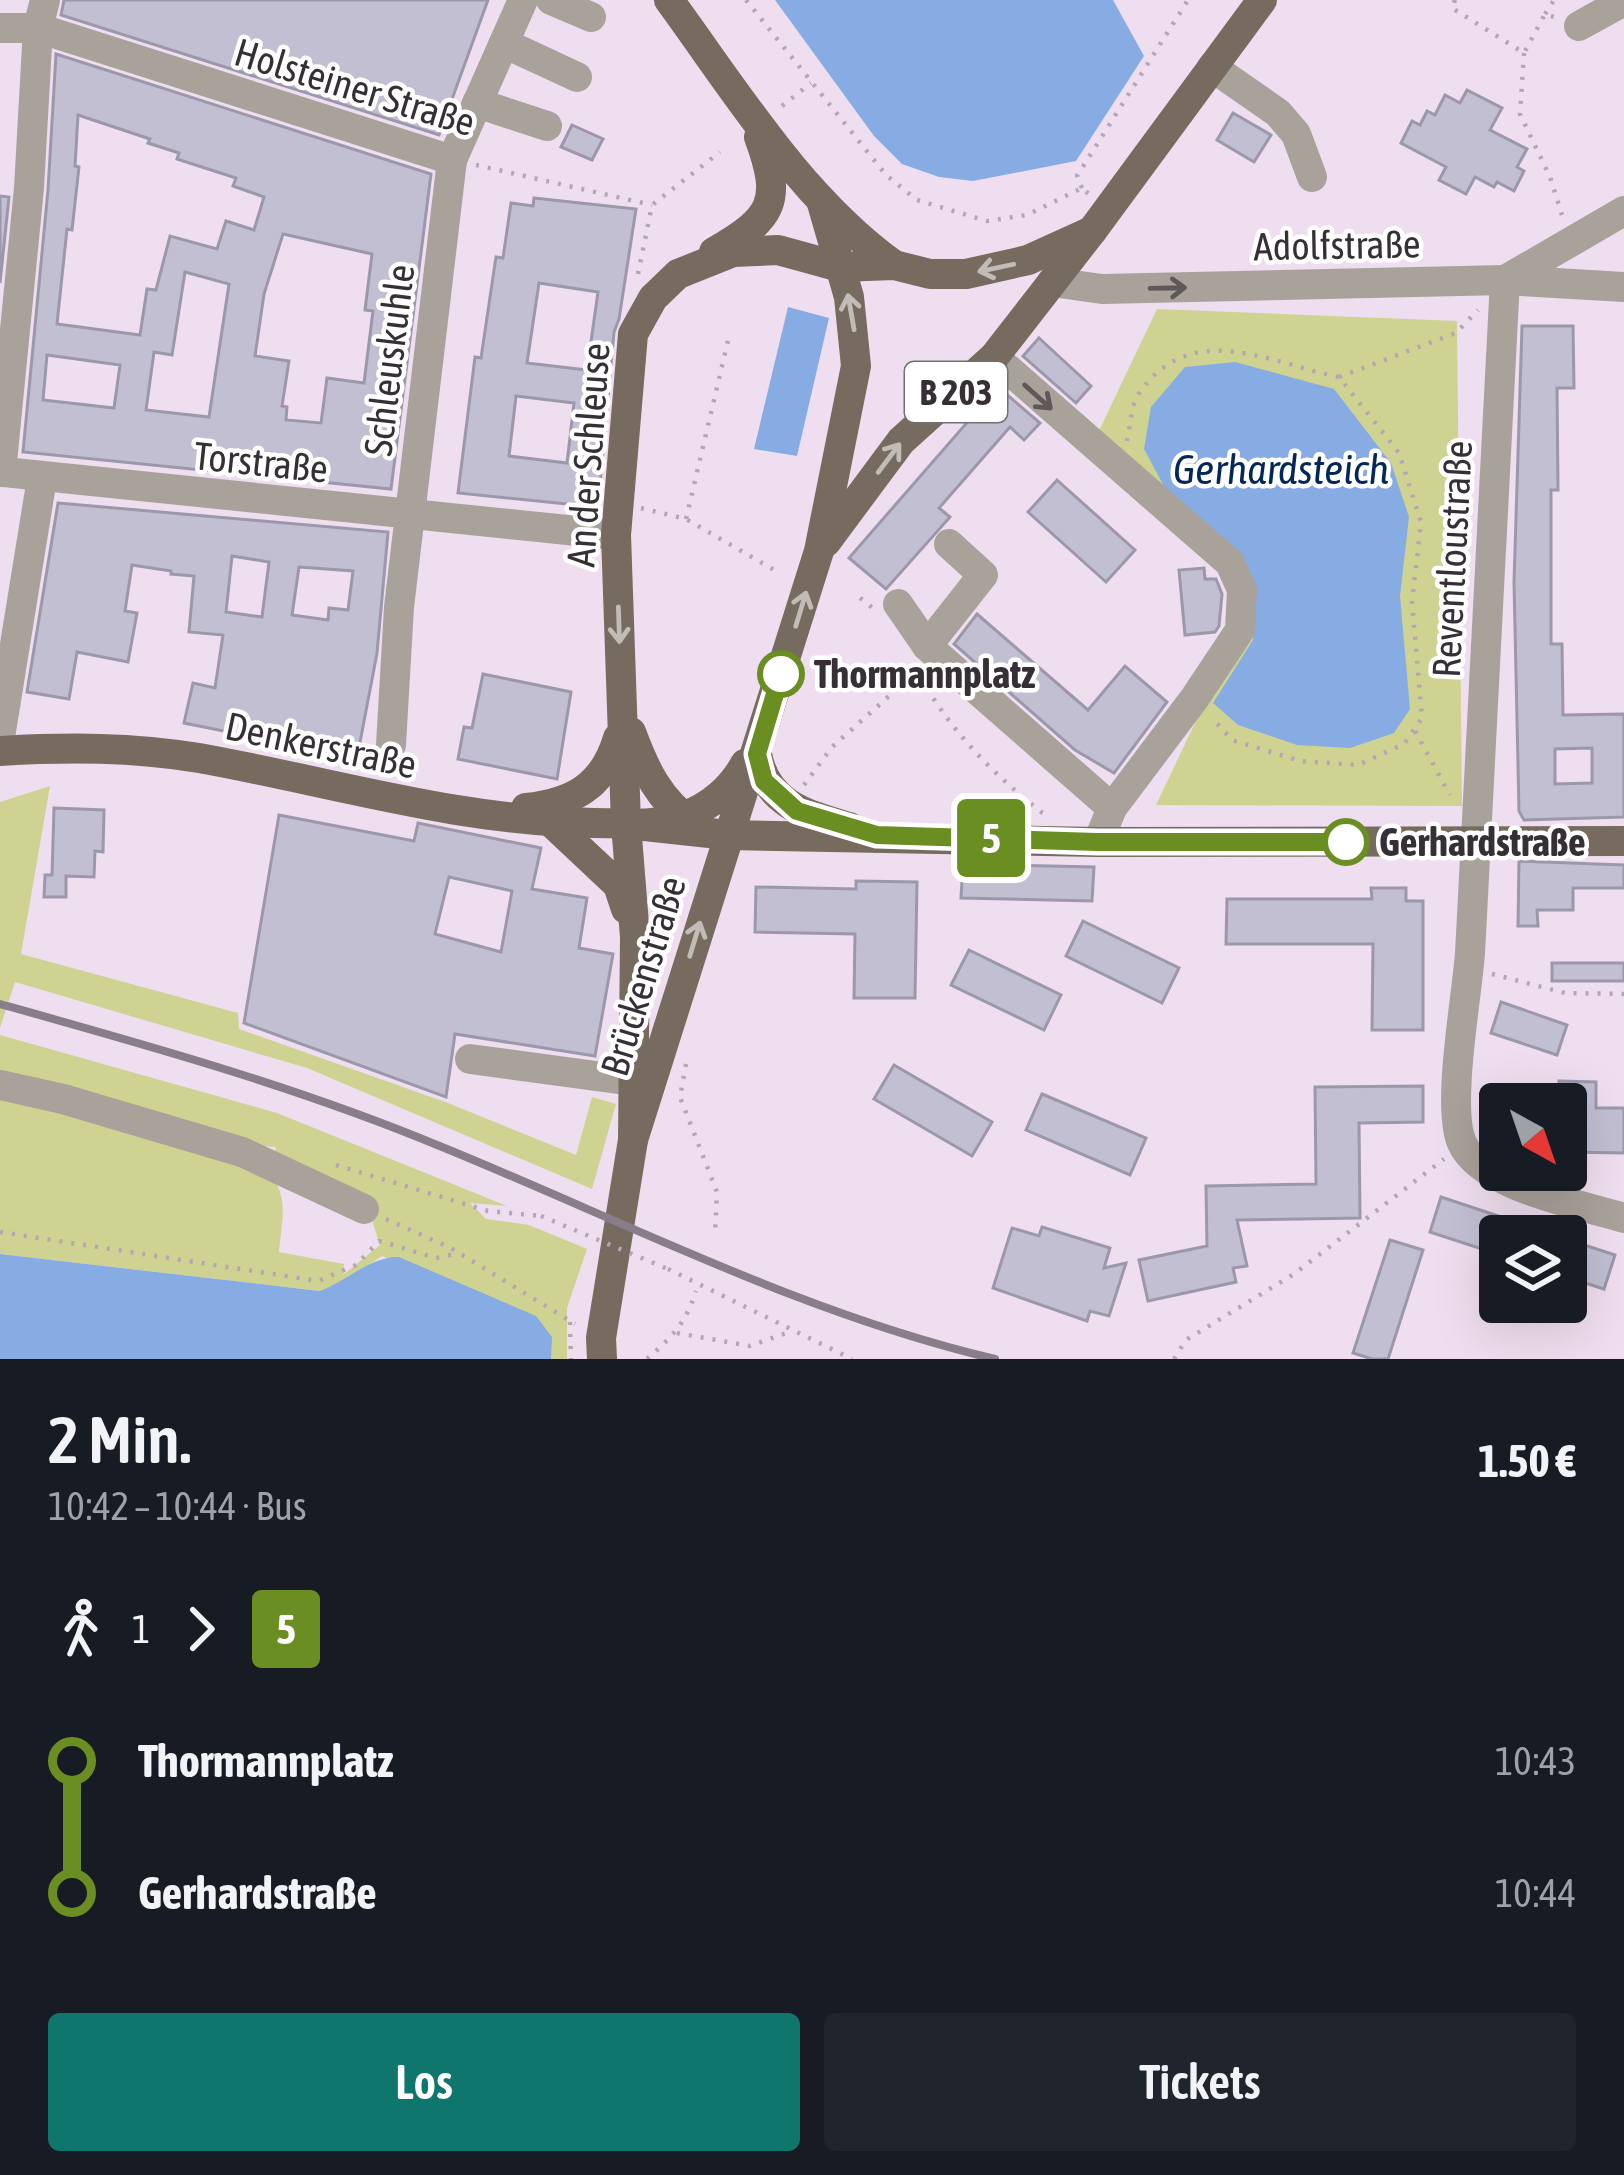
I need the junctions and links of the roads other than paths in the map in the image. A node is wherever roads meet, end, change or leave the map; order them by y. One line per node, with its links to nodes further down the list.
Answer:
1 (523, 0): 10 (street, Schleuskuhle)
2 (550, 0): 7 (street)
3 (669, 0): 14 (main road)
4 (1262, 0): 11 (main road, B 203)
5 (1624, 1): 8 (street)
6 (42, 14): 9 (street, Holsteiner Straße); 16 (street, Holsteiner Straße); 28 (street)
7 (591, 17)
8 (1579, 26)
9 (0, 28)
10 (504, 43): 12 (street); 13 (street, Schleuskuhle)
11 (1212, 67): 17 (street); 20 (main road, B 203)
12 (577, 77)
13 (477, 103): 15 (street); 16 (street, Schleuskuhle)
14 (750, 112): 18 (main road); 23 (main road)
15 (548, 126)
16 (452, 160): 30 (street, Schleuskuhle)
17 (1312, 177)
18 (821, 200): 21 (main road); 22 (main road)
19 (1624, 211): 24 (street)
20 (1100, 222): 21 (main road, B 203, one-way to 21); 25 (main road, B 203)
21 (894, 265): 22 (main road, B 203)
22 (839, 267): 23 (main road, An der Schleuse / B 203); 33 (main road, one-way to 22)
23 (678, 274): 31 (main road, An der Schleuse / B 203)
24 (1505, 280): 25 (street, Adolfstraße, one-way to 24); 26 (street, Adolfstraße); 52 (street, Reventloustraße)
25 (1052, 282): 27 (main road, B 203)
26 (1624, 287)
27 (994, 357): 33 (main road, B 203, one-way to 27); 43 (street, one-way to 43)
28 (2, 472): 29 (street, Torstraße)
29 (42, 478): 30 (street, Torstraße); 37 (street)
30 (410, 516): 31 (street, Torstraße); 38 (street, Schleuskuhle)
31 (616, 535): 36 (main road, An der Schleuse / B 203, one-way to 36)
32 (950, 544): 35 (street)
33 (819, 551): 40 (main road, B 203, one-way to 33)
34 (890, 609): 35 (street)
35 (918, 660): 43 (street)
36 (624, 715): 39 (main road); 44 (main road); 47 (main road, An der Schleuse / B 203)
37 (0, 737)
38 (391, 745)
39 (638, 750): 42 (main road); 45 (main road)
40 (758, 750): 42 (main road); 48 (main road, B 203); 49 (main road)
41 (0, 751): 44 (main road, Denkerstraße)
42 (728, 788): 45 (main road)
43 (1112, 808): 51 (street)
44 (484, 812): 46 (main road, Denkerstraße)
45 (683, 817): 47 (main road); 48 (main road)
46 (551, 822): 47 (main road, Denkerstraße); 53 (main road)
47 (626, 824): 48 (main road); 53 (main road, Brückenstraße / B 203)
48 (722, 834): 49 (main road); 57 (main road, Brückenstraße / B 203, one-way to 48)
49 (877, 835): 51 (main road)
50 (1624, 841): 52 (main road)
51 (1097, 842): 52 (main road)
52 (1476, 842): 59 (street, Reventloustraße)
53 (635, 937): 55 (main road, Brückenstraße / B 203)
54 (470, 1059): 55 (street)
55 (633, 1081): 57 (main road, Brückenstraße / B 203)
56 (0, 1085): 58 (street)
57 (633, 1140): 60 (main road, Brückenstraße / B 203)
58 (364, 1209)
59 (1624, 1218)
60 (602, 1359)

